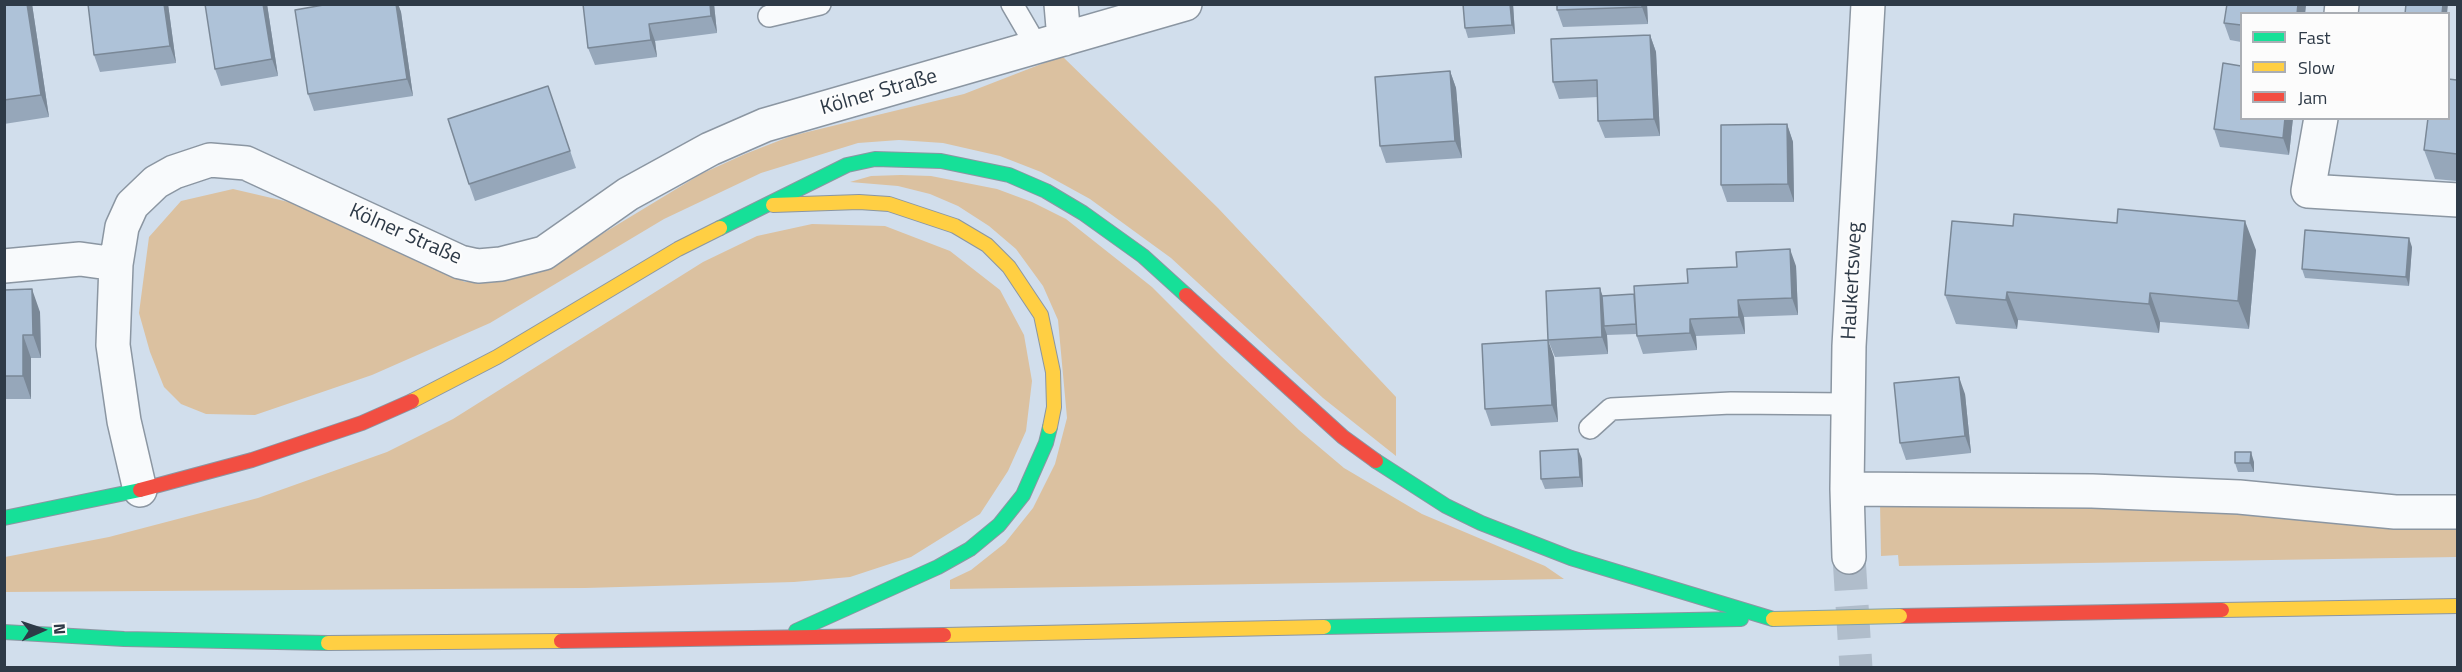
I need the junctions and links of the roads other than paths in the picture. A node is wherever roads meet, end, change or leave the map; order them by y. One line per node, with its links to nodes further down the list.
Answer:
1 (820, 4): 6 (lane)
2 (1012, 4): 7 (lane)
3 (1061, 4): 7 (street)
4 (1185, 4): 7 (street, Kölner Straße)
5 (1868, 4): 13 (street, Haukertsweg)
6 (769, 16)
7 (1051, 43): 11 (street, Kölner Straße)
8 (2321, 120): 9 (street)
9 (2457, 200)
10 (762, 206): 16 (main road); 21 (main road); 23 (main road)
11 (116, 264): 12 (street); 16 (street, Kölner Straße)
12 (4, 266)
13 (1849, 404): 14 (lane); 15 (street, Haukertsweg)
14 (1590, 428)
15 (1847, 489): 17 (street); 19 (street, Haukertsweg)
16 (140, 490): 18 (main road)
17 (2457, 512)
18 (4, 518)
19 (1849, 557)
20 (2457, 606): 21 (main road, bridge)
21 (1773, 619): 23 (main road)
22 (4, 632): 23 (main road)
23 (780, 638)

